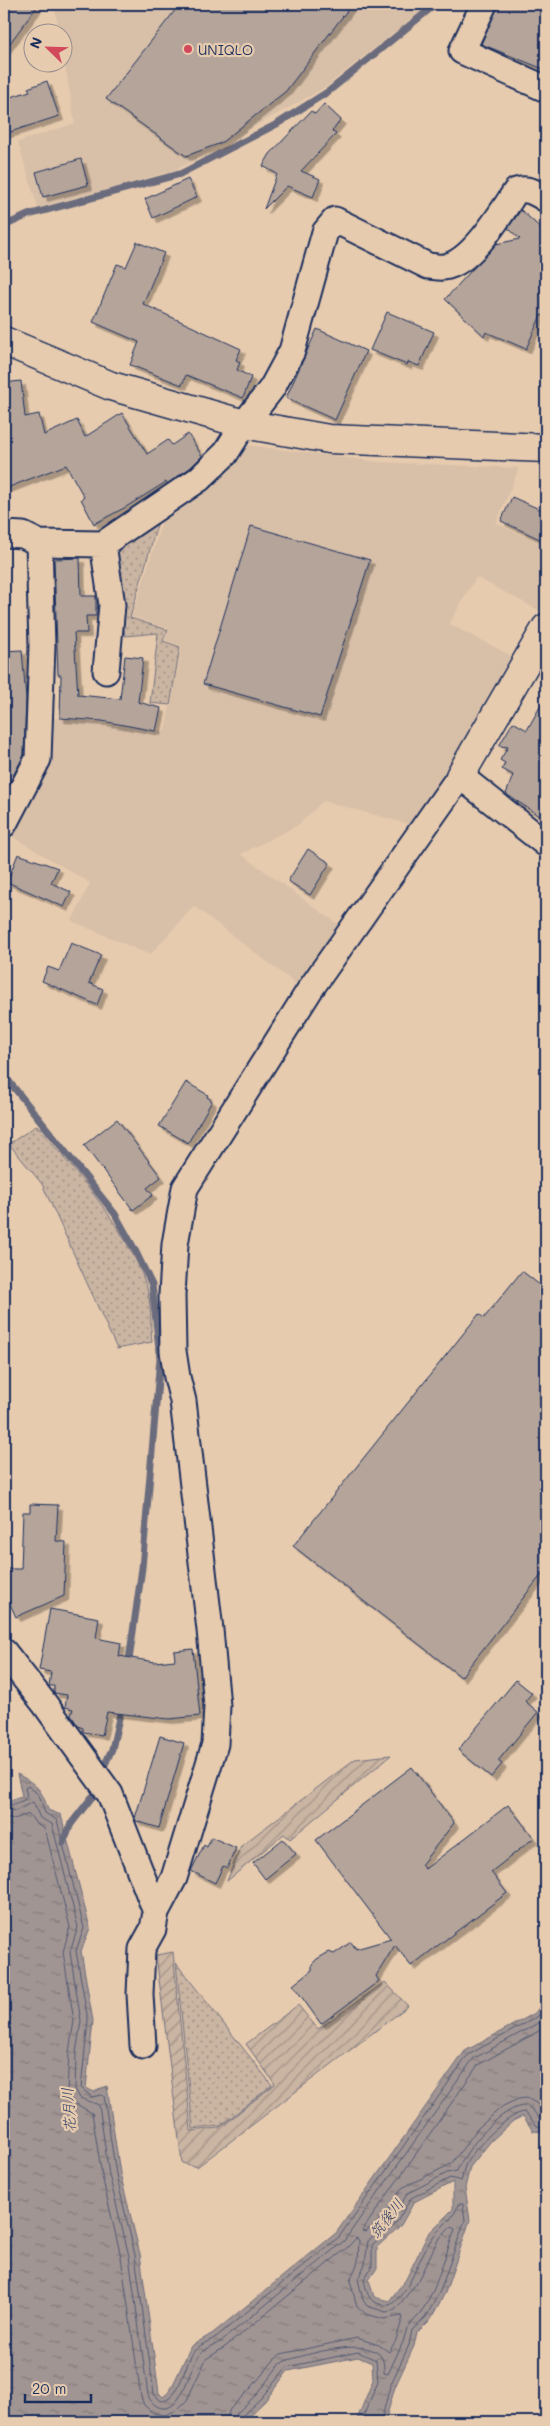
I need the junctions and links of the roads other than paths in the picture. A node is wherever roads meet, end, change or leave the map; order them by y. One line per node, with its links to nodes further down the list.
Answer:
1 (484, 4): 2 (street)
2 (546, 89)
3 (546, 199): 5 (street)
4 (4, 342): 5 (street)
5 (244, 424): 6 (street); 9 (street)
6 (546, 448)
7 (4, 534): 8 (street)
8 (39, 543): 9 (street); 13 (street)
9 (103, 544): 11 (street)
10 (546, 628): 12 (street)
11 (106, 670)
12 (460, 776): 14 (street); 16 (street)
13 (4, 824)
14 (546, 844)
15 (4, 1652): 16 (street)
16 (156, 1912): 17 (street)
17 (143, 2046)

